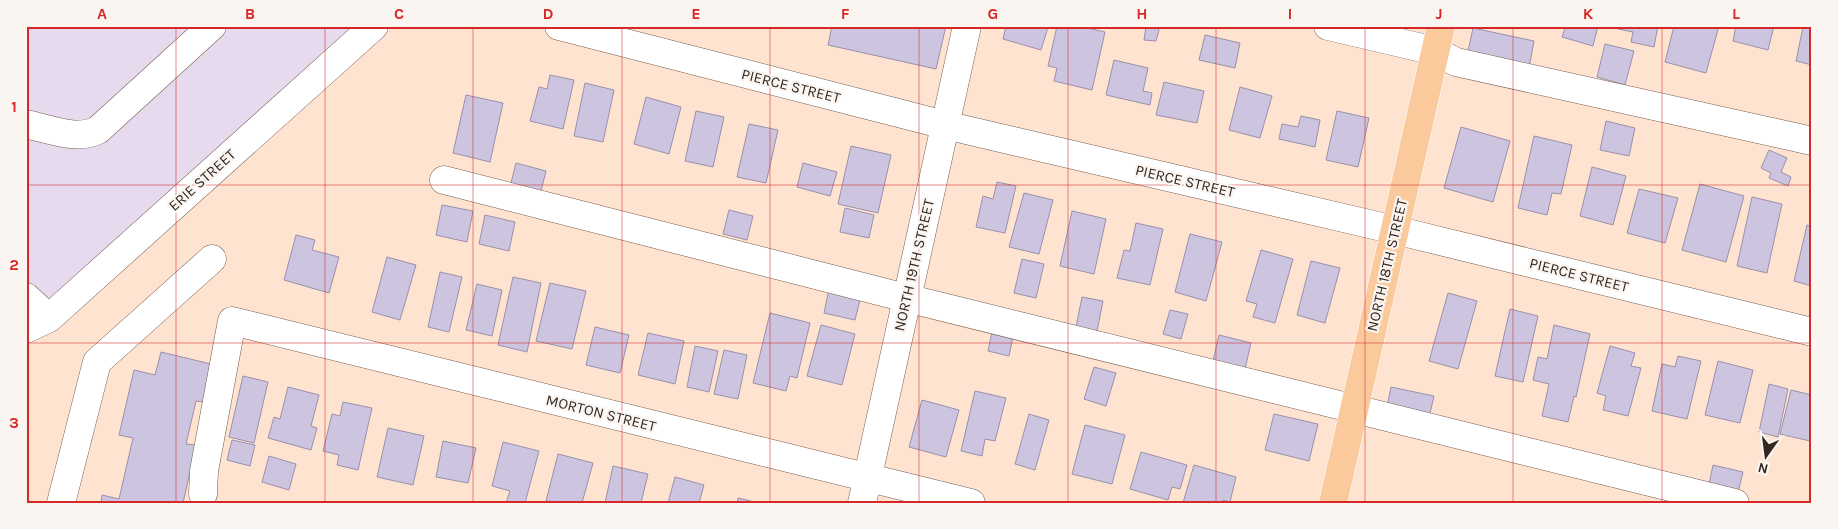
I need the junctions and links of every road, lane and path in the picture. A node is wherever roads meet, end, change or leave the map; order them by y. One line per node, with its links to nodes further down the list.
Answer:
1 (212, 26): 7 (street)
2 (374, 26): 15 (street, ERIE STREET)
3 (559, 26): 8 (street, PIERCE STREET)
4 (966, 26): 8 (street, NORTH 19TH STREET)
5 (1328, 26): 6 (street)
6 (1438, 39): 9 (street); 11 (main road, NORTH 18TH STREET)
7 (26, 124)
8 (945, 125): 11 (street, PIERCE STREET); 14 (street, NORTH 19TH STREET)
9 (1812, 141)
10 (444, 180): 14 (street)
11 (1395, 230): 16 (street, PIERCE STREET); 17 (main road, NORTH 18TH STREET)
12 (212, 259): 20 (street)
13 (26, 297): 15 (street)
14 (906, 298): 17 (street); 18 (street, NORTH 19TH STREET)
15 (37, 323)
16 (1812, 332)
17 (1352, 410): 22 (main road, NORTH 18TH STREET); 23 (street)
18 (864, 491): 19 (street, MORTON STREET); 21 (street, MORTON STREET)
19 (203, 494)
20 (61, 503)
21 (970, 503)
22 (1333, 503)
23 (1735, 503)

